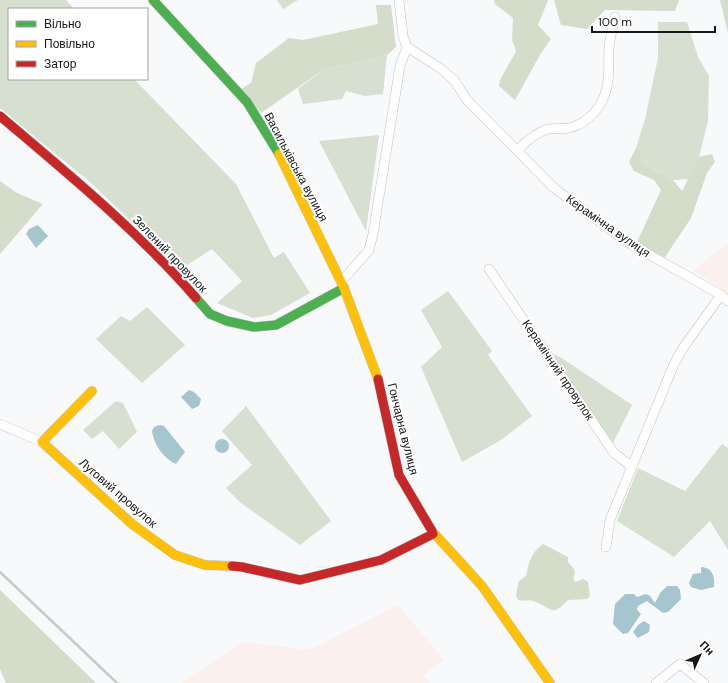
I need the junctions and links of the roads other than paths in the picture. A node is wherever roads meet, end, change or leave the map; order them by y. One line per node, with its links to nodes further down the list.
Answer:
1 (153, 0): 8 (street, Васильківська вулиця)
2 (399, 0): 4 (street)
3 (615, 17): 6 (street)
4 (408, 47): 6 (street, Керамічна вулиця); 8 (street)
5 (0, 116): 8 (street, Зелений провулок)
6 (518, 150): 9 (street, Керамічна вулиця)
7 (489, 269): 13 (street, Керамічний провулок)
8 (343, 285): 14 (street, Гончарна вулиця)
9 (725, 298): 13 (street)
10 (92, 391): 12 (street)
11 (0, 424): 12 (street)
12 (42, 442): 14 (street, Луговий провулок)
13 (631, 466): 15 (street)
14 (433, 534): 16 (street, Гончарна вулиця)
15 (606, 547)
16 (550, 683)
17 (656, 683): 18 (street)
18 (704, 683)

